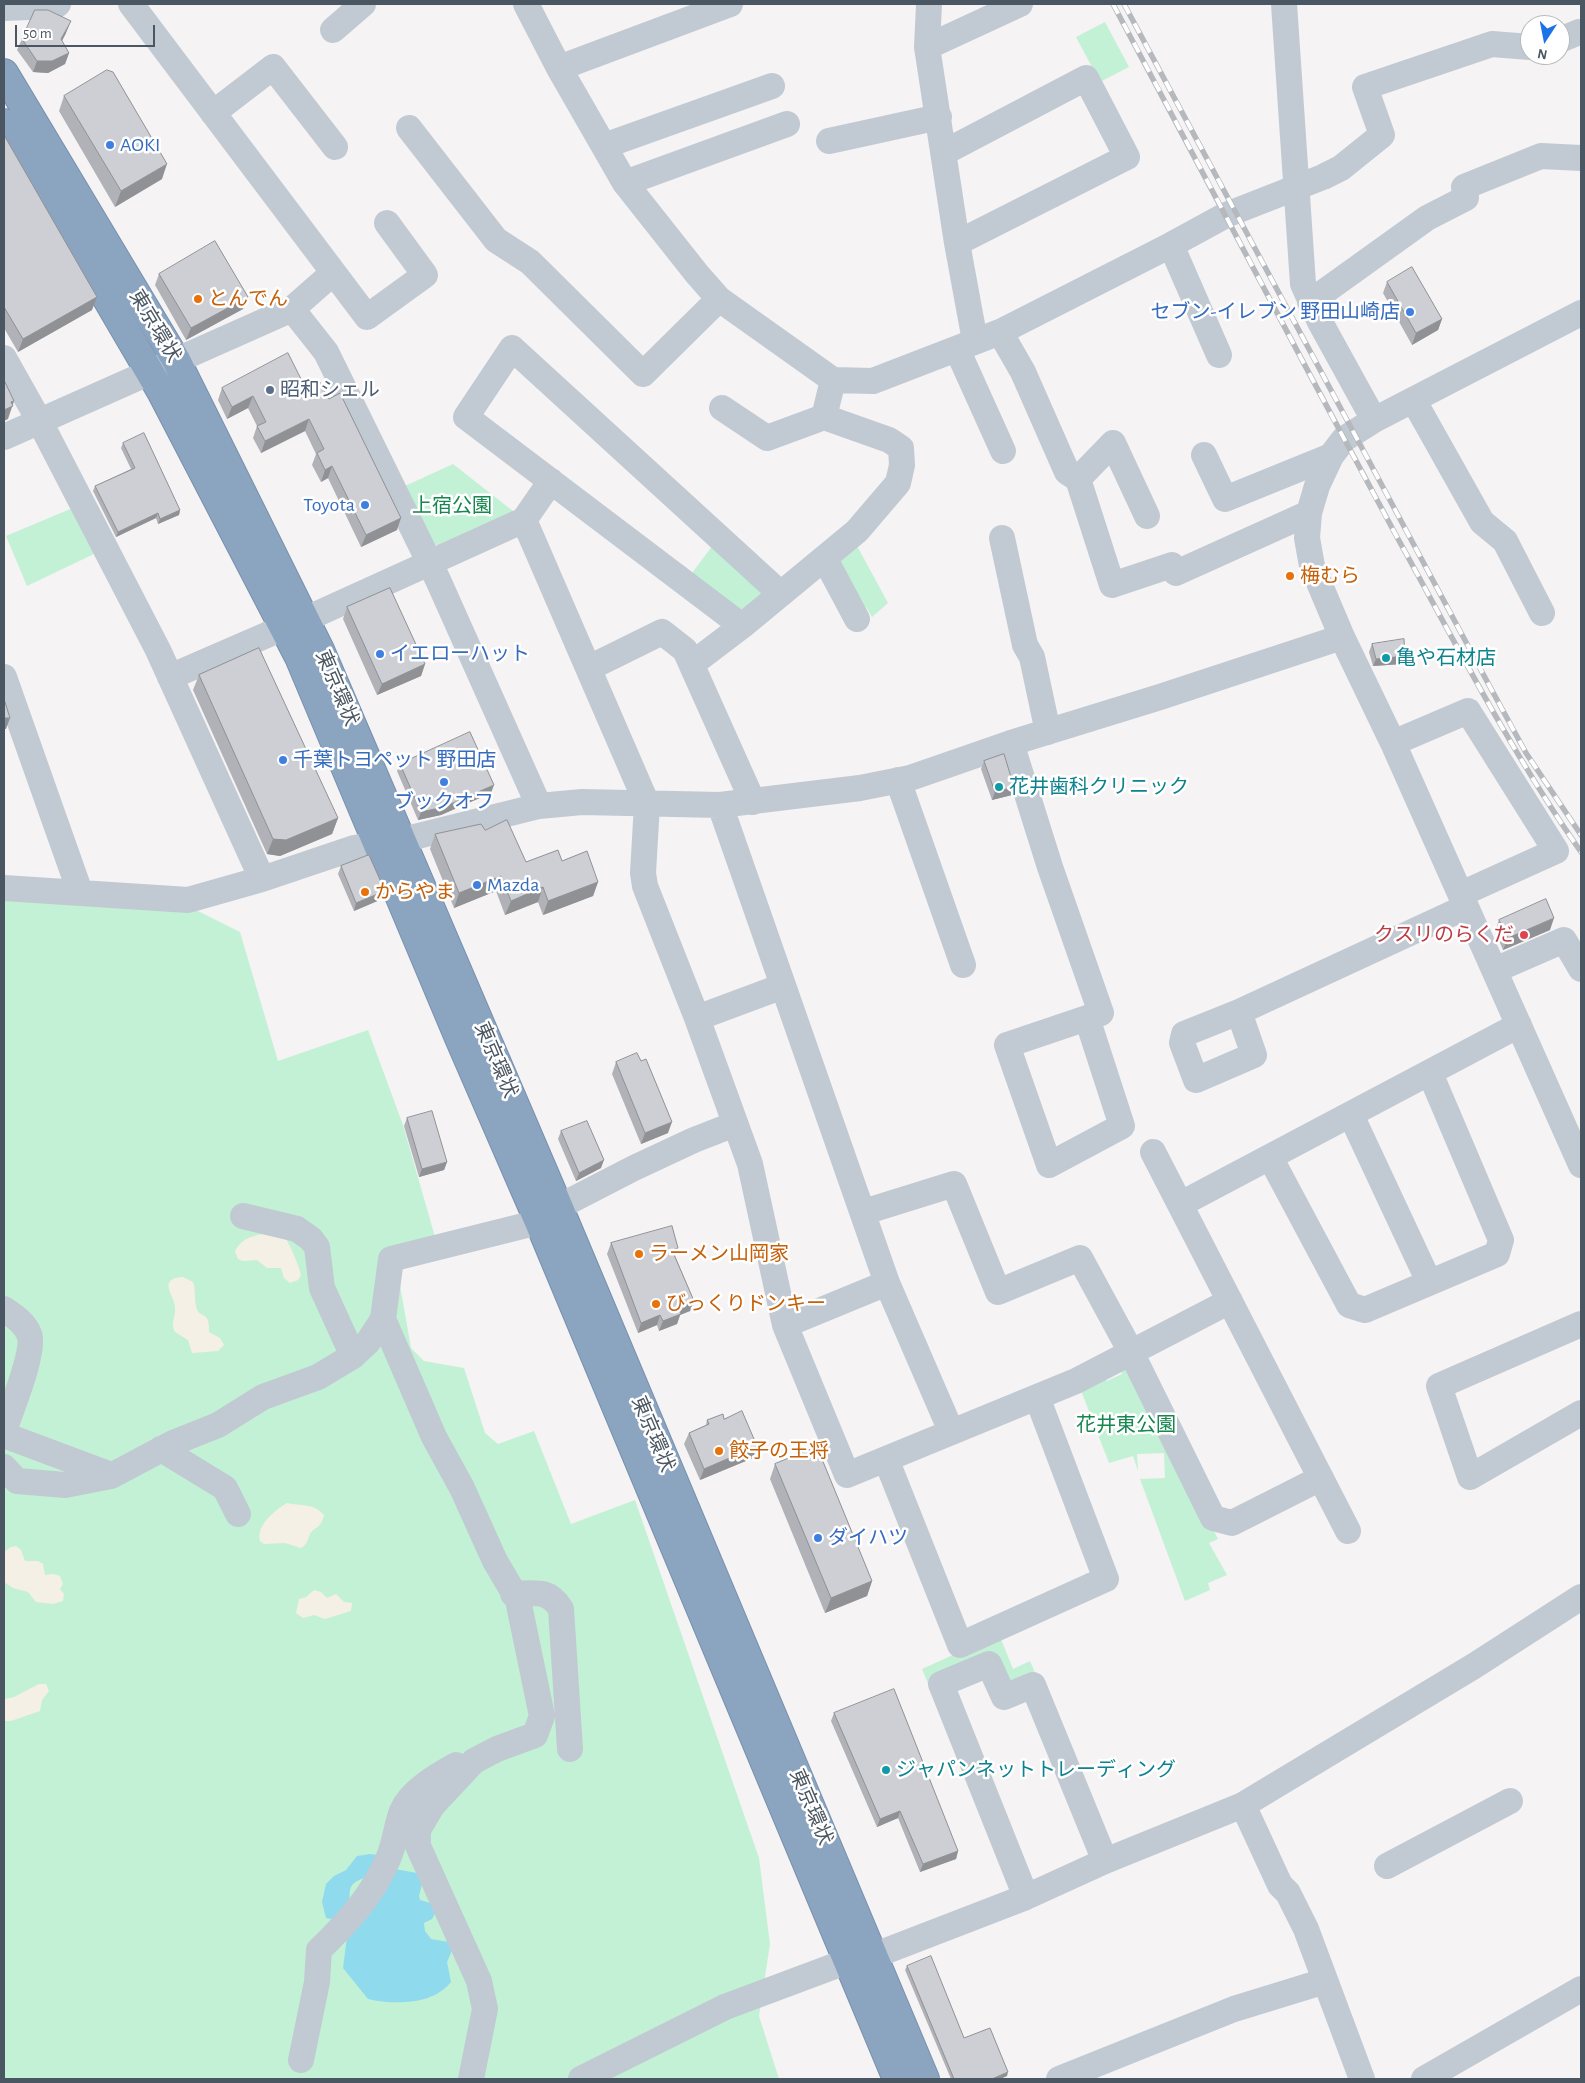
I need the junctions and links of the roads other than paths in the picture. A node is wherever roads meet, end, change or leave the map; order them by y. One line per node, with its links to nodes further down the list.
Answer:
1 (58, 4): 9 (street)
2 (131, 4): 16 (street)
3 (363, 4): 10 (street)
4 (526, 4): 13 (street)
5 (730, 4): 13 (street)
6 (929, 4): 12 (street)
7 (1020, 4): 12 (street)
8 (1284, 4): 27 (street)
9 (4, 8)
10 (333, 30)
11 (1520, 46): 27 (street)
12 (927, 47): 17 (street)
13 (559, 68): 22 (street)
14 (4, 73): 40 (highway, 東京環状)
15 (772, 86): 22 (street)
16 (213, 113): 23 (street); 31 (street)
17 (939, 117): 21 (street); 24 (street)
18 (4, 123): 41 (highway, 東京環状)
19 (787, 124): 26 (street)
20 (409, 128): 32 (street)
21 (828, 141)
22 (604, 146): 26 (street)
23 (335, 147)
24 (945, 152): 29 (street); 29 (street)
25 (1581, 158): 33 (street)
26 (625, 183): 32 (street)
27 (1296, 189): 30 (street); 33 (street)
28 (387, 223): 31 (street)
29 (958, 243): 37 (street)
30 (1171, 245): 36 (street); 38 (street)
31 (333, 272): 34 (street)
32 (719, 299): 42 (street)
33 (1310, 302): 46 (street)
34 (292, 309): 40 (street); 59 (street)
35 (1581, 313): 43 (street)
36 (1000, 332): 37 (street); 52 (street)
37 (966, 345): 42 (street); 49 (street)
38 (1219, 355)
39 (4, 358): 47 (street)
40 (176, 360): 41 (street); 62 (highway, 東京環状)
41 (150, 373): 47 (street); 80 (highway, 東京環状)
42 (833, 380): 45 (street)
43 (1414, 401): 46 (street); 61 (street)
44 (722, 408): 45 (street)
45 (824, 417): 58 (street)
46 (1374, 420): 51 (street)
47 (40, 422): 48 (street); 70 (street)
48 (4, 437)
49 (1003, 451)
50 (1204, 454): 51 (street)
51 (1331, 456): 54 (street)
52 (1078, 479): 54 (street); 55 (street)
53 (551, 481): 56 (street); 60 (street); 64 (street)
54 (1309, 512): 66 (street)
55 (1147, 516)
56 (524, 520): 59 (street); 68 (street)
57 (1002, 538): 71 (street)
58 (825, 559): 60 (street); 63 (street)
59 (430, 562): 62 (street); 78 (street)
60 (782, 594): 64 (street)
61 (1542, 614)
62 (306, 619): 79 (highway, 東京環状)
63 (857, 619)
64 (742, 626): 67 (street)
65 (269, 634): 70 (street)
66 (1342, 637): 71 (street); 73 (street)
67 (692, 664): 68 (street); 75 (street)
68 (588, 668): 76 (street)
69 (4, 677): 83 (street)
70 (170, 677): 81 (street)
71 (1048, 732): 72 (street)
72 (1011, 743): 74 (street); 91 (street)
73 (1393, 743): 84 (street); 84 (street)
74 (898, 780): 75 (street); 85 (street)
75 (753, 802): 77 (street)
76 (647, 804): 77 (street); 78 (street); 90 (street)
77 (720, 805): 88 (street)
78 (540, 806): 79 (street)
79 (402, 840): 80 (street); 101 (highway, 東京環状)
80 (376, 842): 81 (street); 101 (highway, 東京環状)
81 (262, 879): 83 (street)
82 (4, 888): 83 (street)
83 (80, 892)
84 (1464, 900): 87 (street); 89 (street)
85 (963, 965)
86 (1581, 969): 87 (street)
87 (1495, 970): 92 (street)
88 (783, 986): 90 (street); 100 (street)
89 (1239, 1012)
90 (697, 1018): 95 (street)
91 (1087, 1018): 91 (street)
92 (1519, 1025): 93 (street); 98 (street)
93 (1430, 1073): 94 (street); 103 (street)
94 (1351, 1115): 97 (street); 103 (street)
95 (736, 1124): 101 (street); 109 (street)
96 (1153, 1152): 99 (street)
97 (1270, 1157): 99 (street); 103 (street)
98 (1580, 1159)
99 (1181, 1204): 105 (street)
100 (864, 1212): 104 (street); 110 (street)
101 (549, 1215): 107 (street); 133 (highway, 東京環状)
102 (243, 1216): 111 (street)
103 (1429, 1282)
104 (887, 1283): 109 (street); 115 (street)
105 (1230, 1301): 110 (street); 121 (street)
106 (4, 1309): 114 (street)
107 (383, 1320): 111 (street); 124 (street)
108 (1581, 1324): 113 (street)
109 (785, 1326): 118 (street)
110 (1131, 1352): 112 (street); 121 (street)
111 (353, 1356): 117 (street)
112 (1037, 1397): 115 (street); 118 (street)
113 (1581, 1413)
114 (4, 1431)
115 (951, 1431): 118 (street)
116 (4, 1435): 120 (street)
117 (161, 1449): 120 (street); 122 (street)
118 (886, 1459)
119 (8, 1476): 120 (street)
120 (112, 1476)
121 (1321, 1478): 123 (street)
122 (238, 1514)
123 (1348, 1531)
124 (513, 1594): 126 (street); 127 (street)
125 (1581, 1597): 129 (street)
126 (570, 1749)
127 (474, 1760): 136 (street); 137 (street)
128 (1510, 1801): 131 (street)
129 (1243, 1805): 130 (street); 134 (street)
130 (1105, 1861): 132 (street); 132 (street)
131 (1386, 1866)
132 (1026, 1897): 133 (street)
133 (861, 1959): 138 (street); 139 (highway, 東京環状); 140 (highway, 東京環状)
134 (1325, 1981): 141 (street); 142 (street)
135 (1581, 1989): 143 (street)
136 (301, 2060)
137 (471, 2079)
138 (581, 2079)
139 (898, 2079)
140 (924, 2079)
141 (1059, 2079)
142 (1362, 2079)
143 (1424, 2079)

